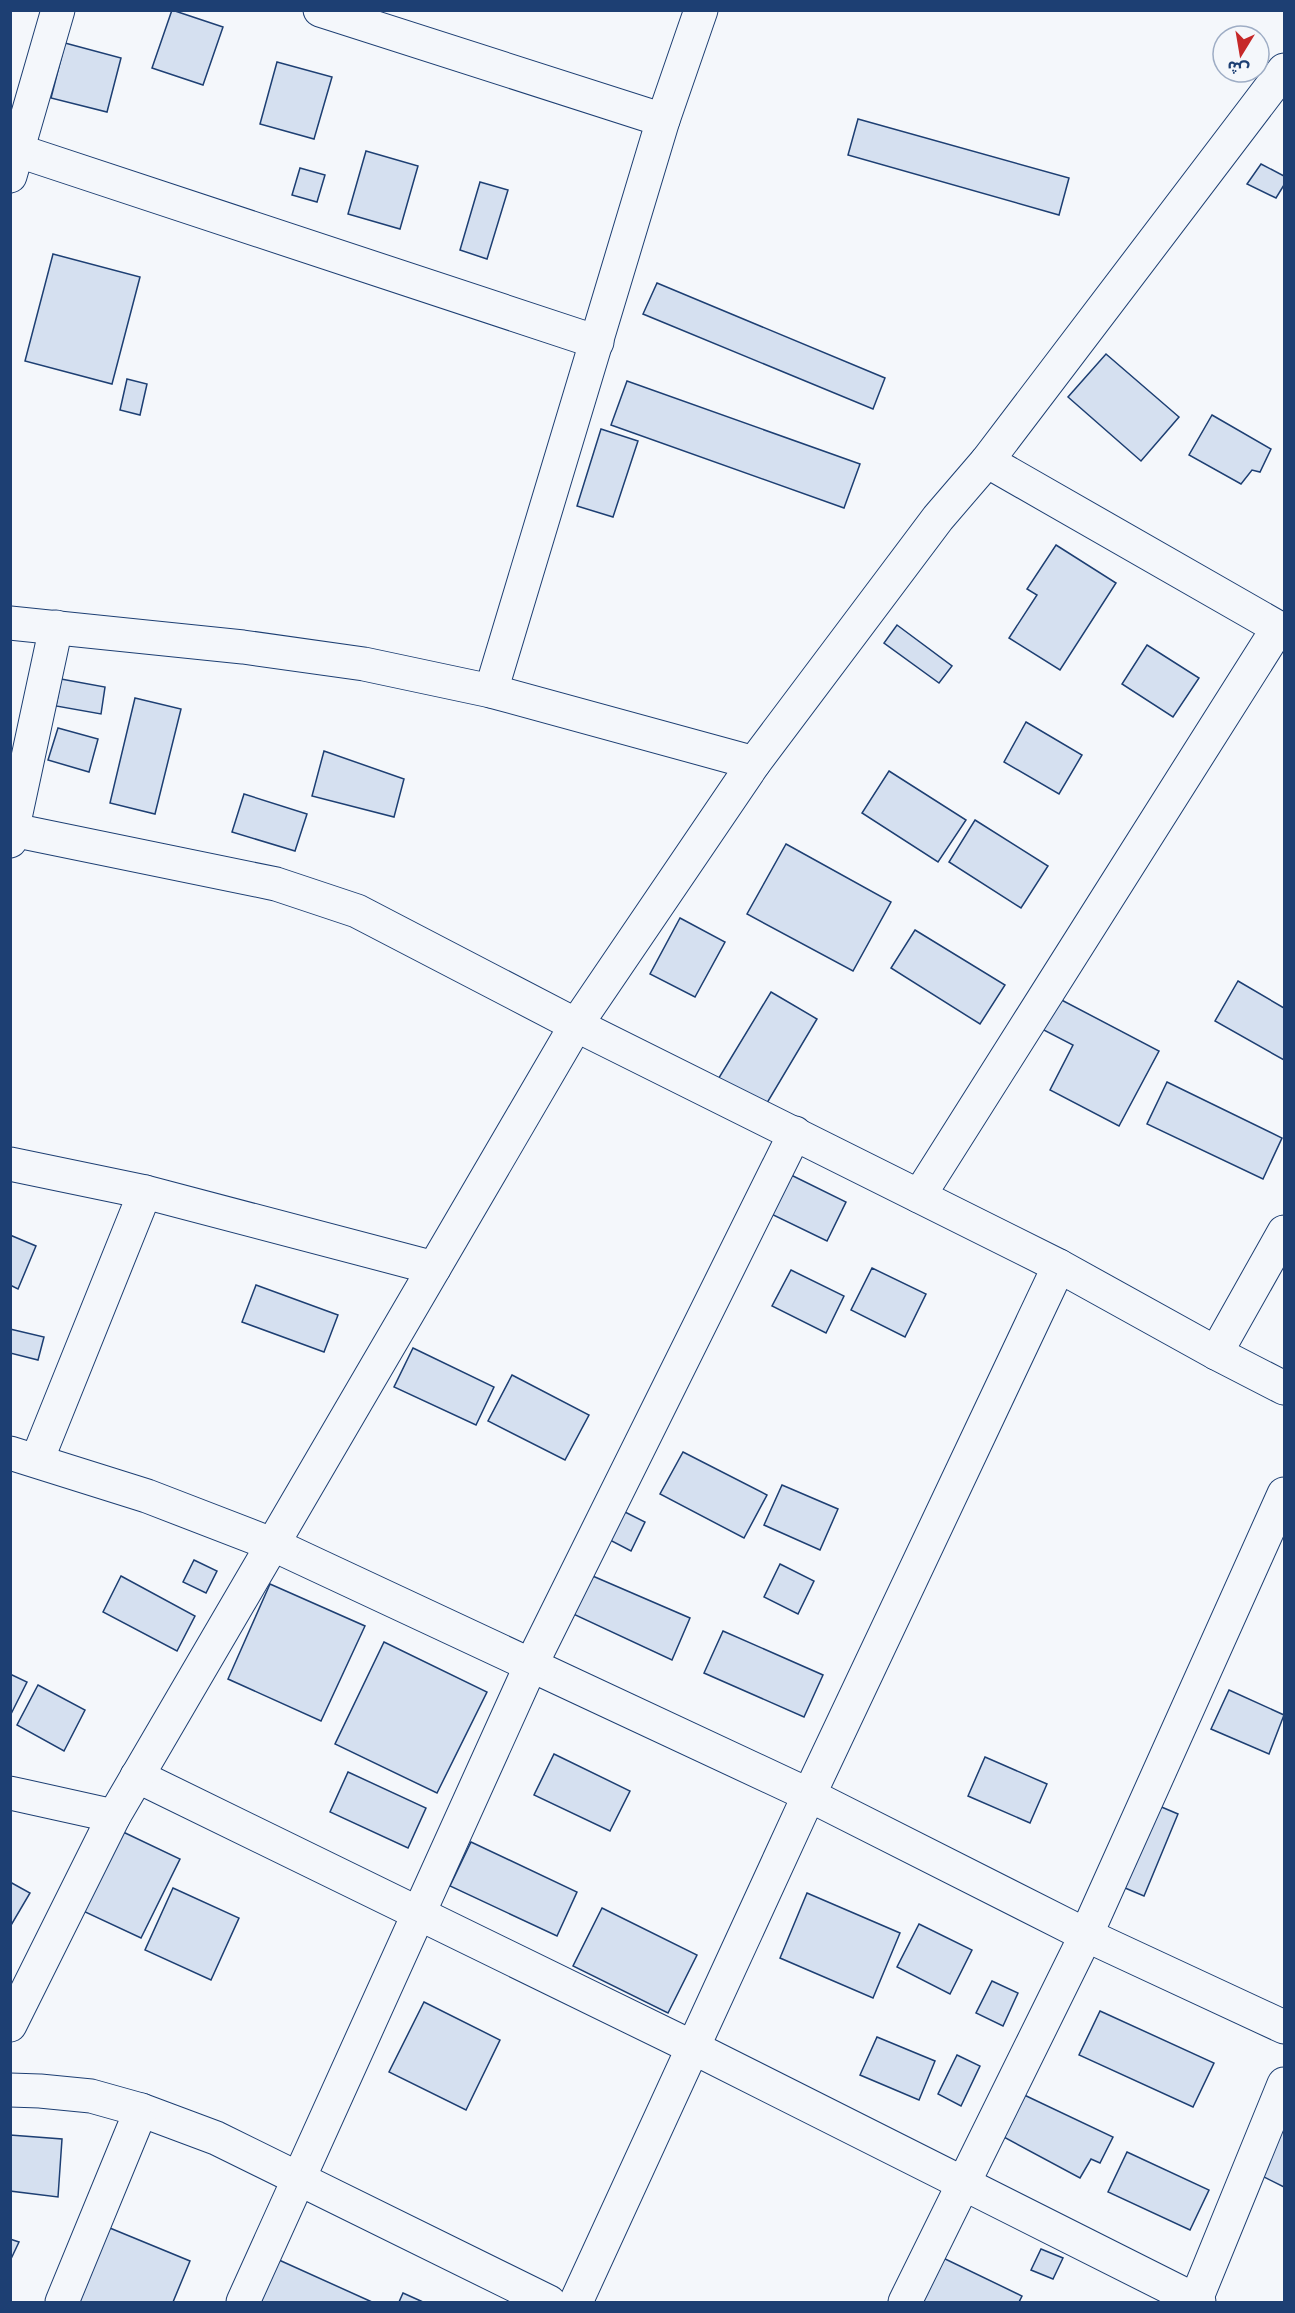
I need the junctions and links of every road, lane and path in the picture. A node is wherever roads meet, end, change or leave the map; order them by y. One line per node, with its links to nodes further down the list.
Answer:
1 (58, 10): 6 (street)
2 (320, 10): 5 (street)
3 (701, 10): 5 (street)
4 (1284, 70): 8 (street)
5 (663, 120): 7 (street)
6 (13, 158): 7 (street)
7 (597, 342): 12 (street)
8 (987, 461): 11 (street); 13 (street)
9 (10, 624): 10 (street)
10 (56, 627): 12 (street); 14 (street)
11 (1281, 630): 19 (street)
12 (491, 691): 13 (street)
13 (754, 763): 15 (street)
14 (12, 836): 15 (street)
15 (576, 1025): 16 (street); 22 (street)
16 (795, 1133): 19 (street); 28 (street)
17 (10, 1164): 18 (street)
18 (145, 1192): 22 (street); 25 (street)
19 (919, 1196): 21 (street)
20 (1284, 1232): 23 (street)
21 (1059, 1266): 23 (street); 31 (street)
22 (434, 1268): 27 (street)
23 (1216, 1353): 24 (street)
24 (1284, 1388)
25 (24, 1457): 27 (street)
26 (1284, 1494): 34 (street)
27 (274, 1545): 28 (street); 29 (street)
28 (531, 1665): 31 (street); 33 (street)
29 (137, 1776): 32 (street); 33 (street)
30 (10, 1793): 32 (street)
31 (809, 1795): 34 (street); 37 (street)
32 (114, 1816): 35 (street)
33 (420, 1916): 37 (street); 41 (street)
34 (1086, 1935): 36 (street); 42 (street)
35 (10, 2025)
36 (1284, 2026)
37 (694, 2048): 42 (street); 46 (street)
38 (1284, 2084): 48 (street)
39 (10, 2090): 40 (street)
40 (141, 2110): 41 (street); 43 (street)
41 (299, 2179): 44 (street); 45 (street)
42 (963, 2184): 47 (street); 48 (street)
43 (62, 2302)
44 (243, 2302)
45 (549, 2302)
46 (576, 2302)
47 (905, 2302)
48 (1196, 2302)

